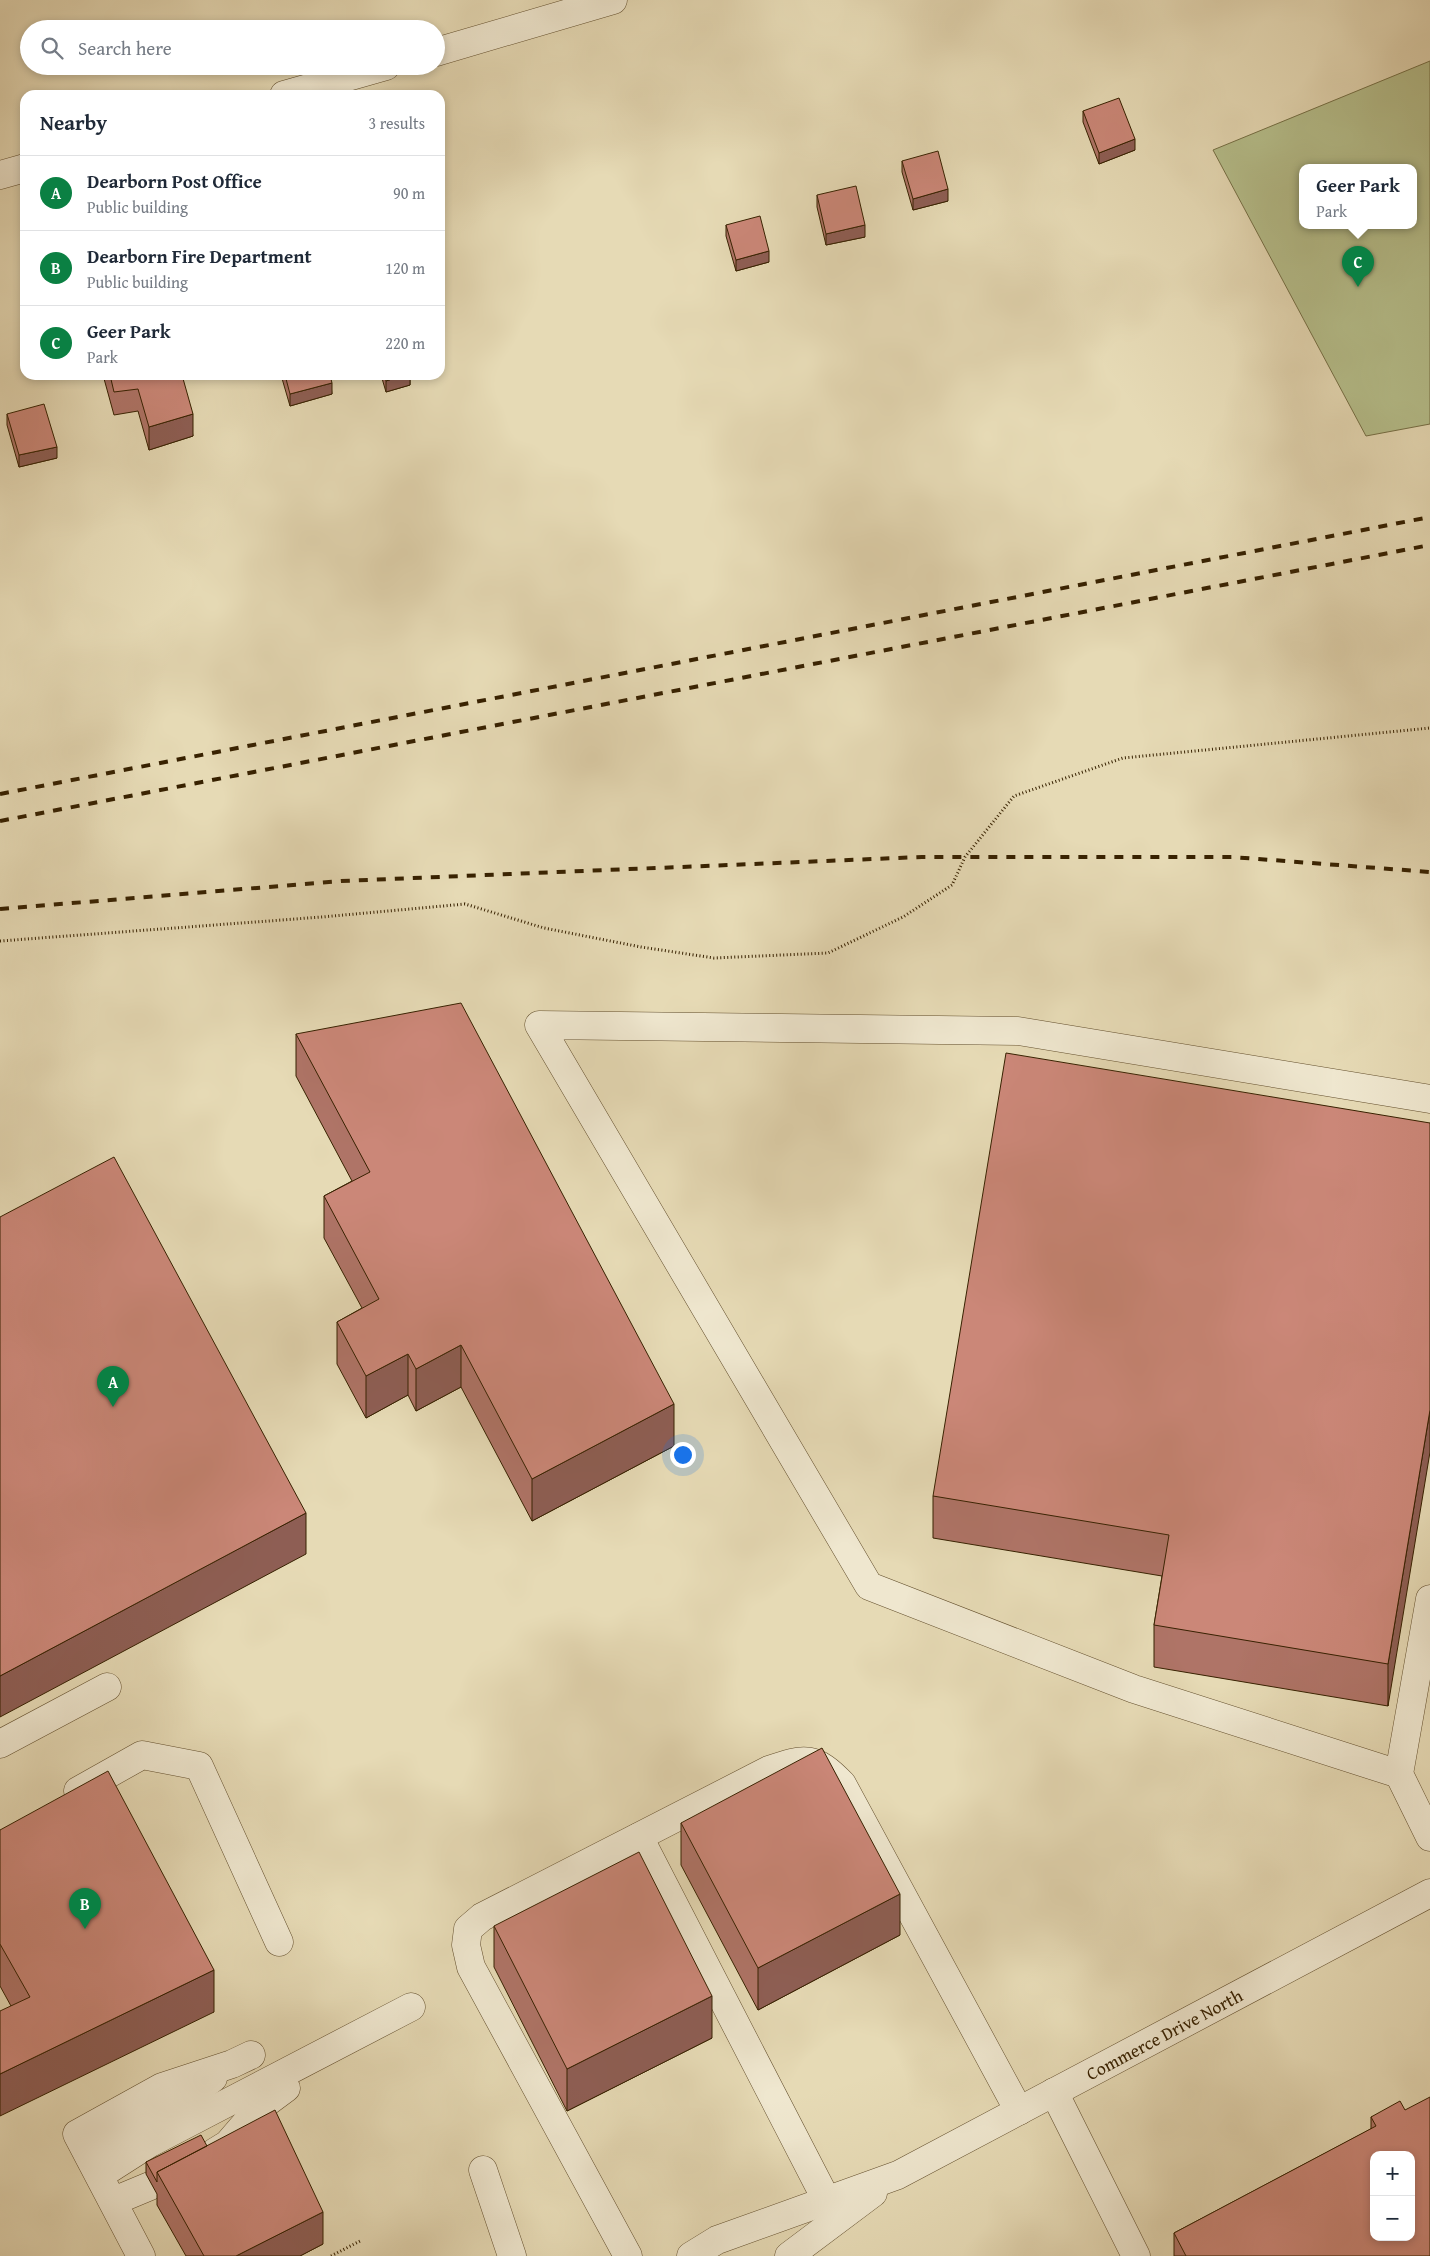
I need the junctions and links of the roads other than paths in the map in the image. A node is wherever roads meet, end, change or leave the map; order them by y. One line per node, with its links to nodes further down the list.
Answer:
1 (613, 0): 2 (street)
2 (445, 49)
3 (354, 75): 4 (street)
4 (302, 90)
5 (20, 169): 6 (street)
6 (0, 175)
7 (1430, 1099): 11 (street)
8 (1430, 1599): 11 (street)
9 (107, 1687): 10 (street)
10 (0, 1744)
11 (1398, 1774): 14 (street)
12 (58, 1802): 16 (street)
13 (639, 1837): 21 (street); 28 (street); 31 (street)
14 (1430, 1837)
15 (1430, 1893): 20 (street, Commerce Drive North)
16 (279, 1942)
17 (411, 2007): 18 (street)
18 (351, 2039): 22 (street); 23 (street)
19 (242, 2059): 23 (street)
20 (1054, 2092): 21 (street, Commerce Drive North); 34 (street)
21 (1019, 2111): 25 (street, Commerce Drive North)
22 (209, 2156)
23 (95, 2165): 27 (street)
24 (483, 2170): 30 (street)
25 (898, 2174): 28 (street, Commerce Drive North); 33 (street, Commerce Drive North)
26 (150, 2186): 27 (street)
27 (114, 2201): 29 (street)
28 (827, 2201): 32 (street, Commerce Drive North)
29 (141, 2256)
30 (512, 2256)
31 (628, 2256)
32 (692, 2256)
33 (789, 2256)
34 (1136, 2256)

